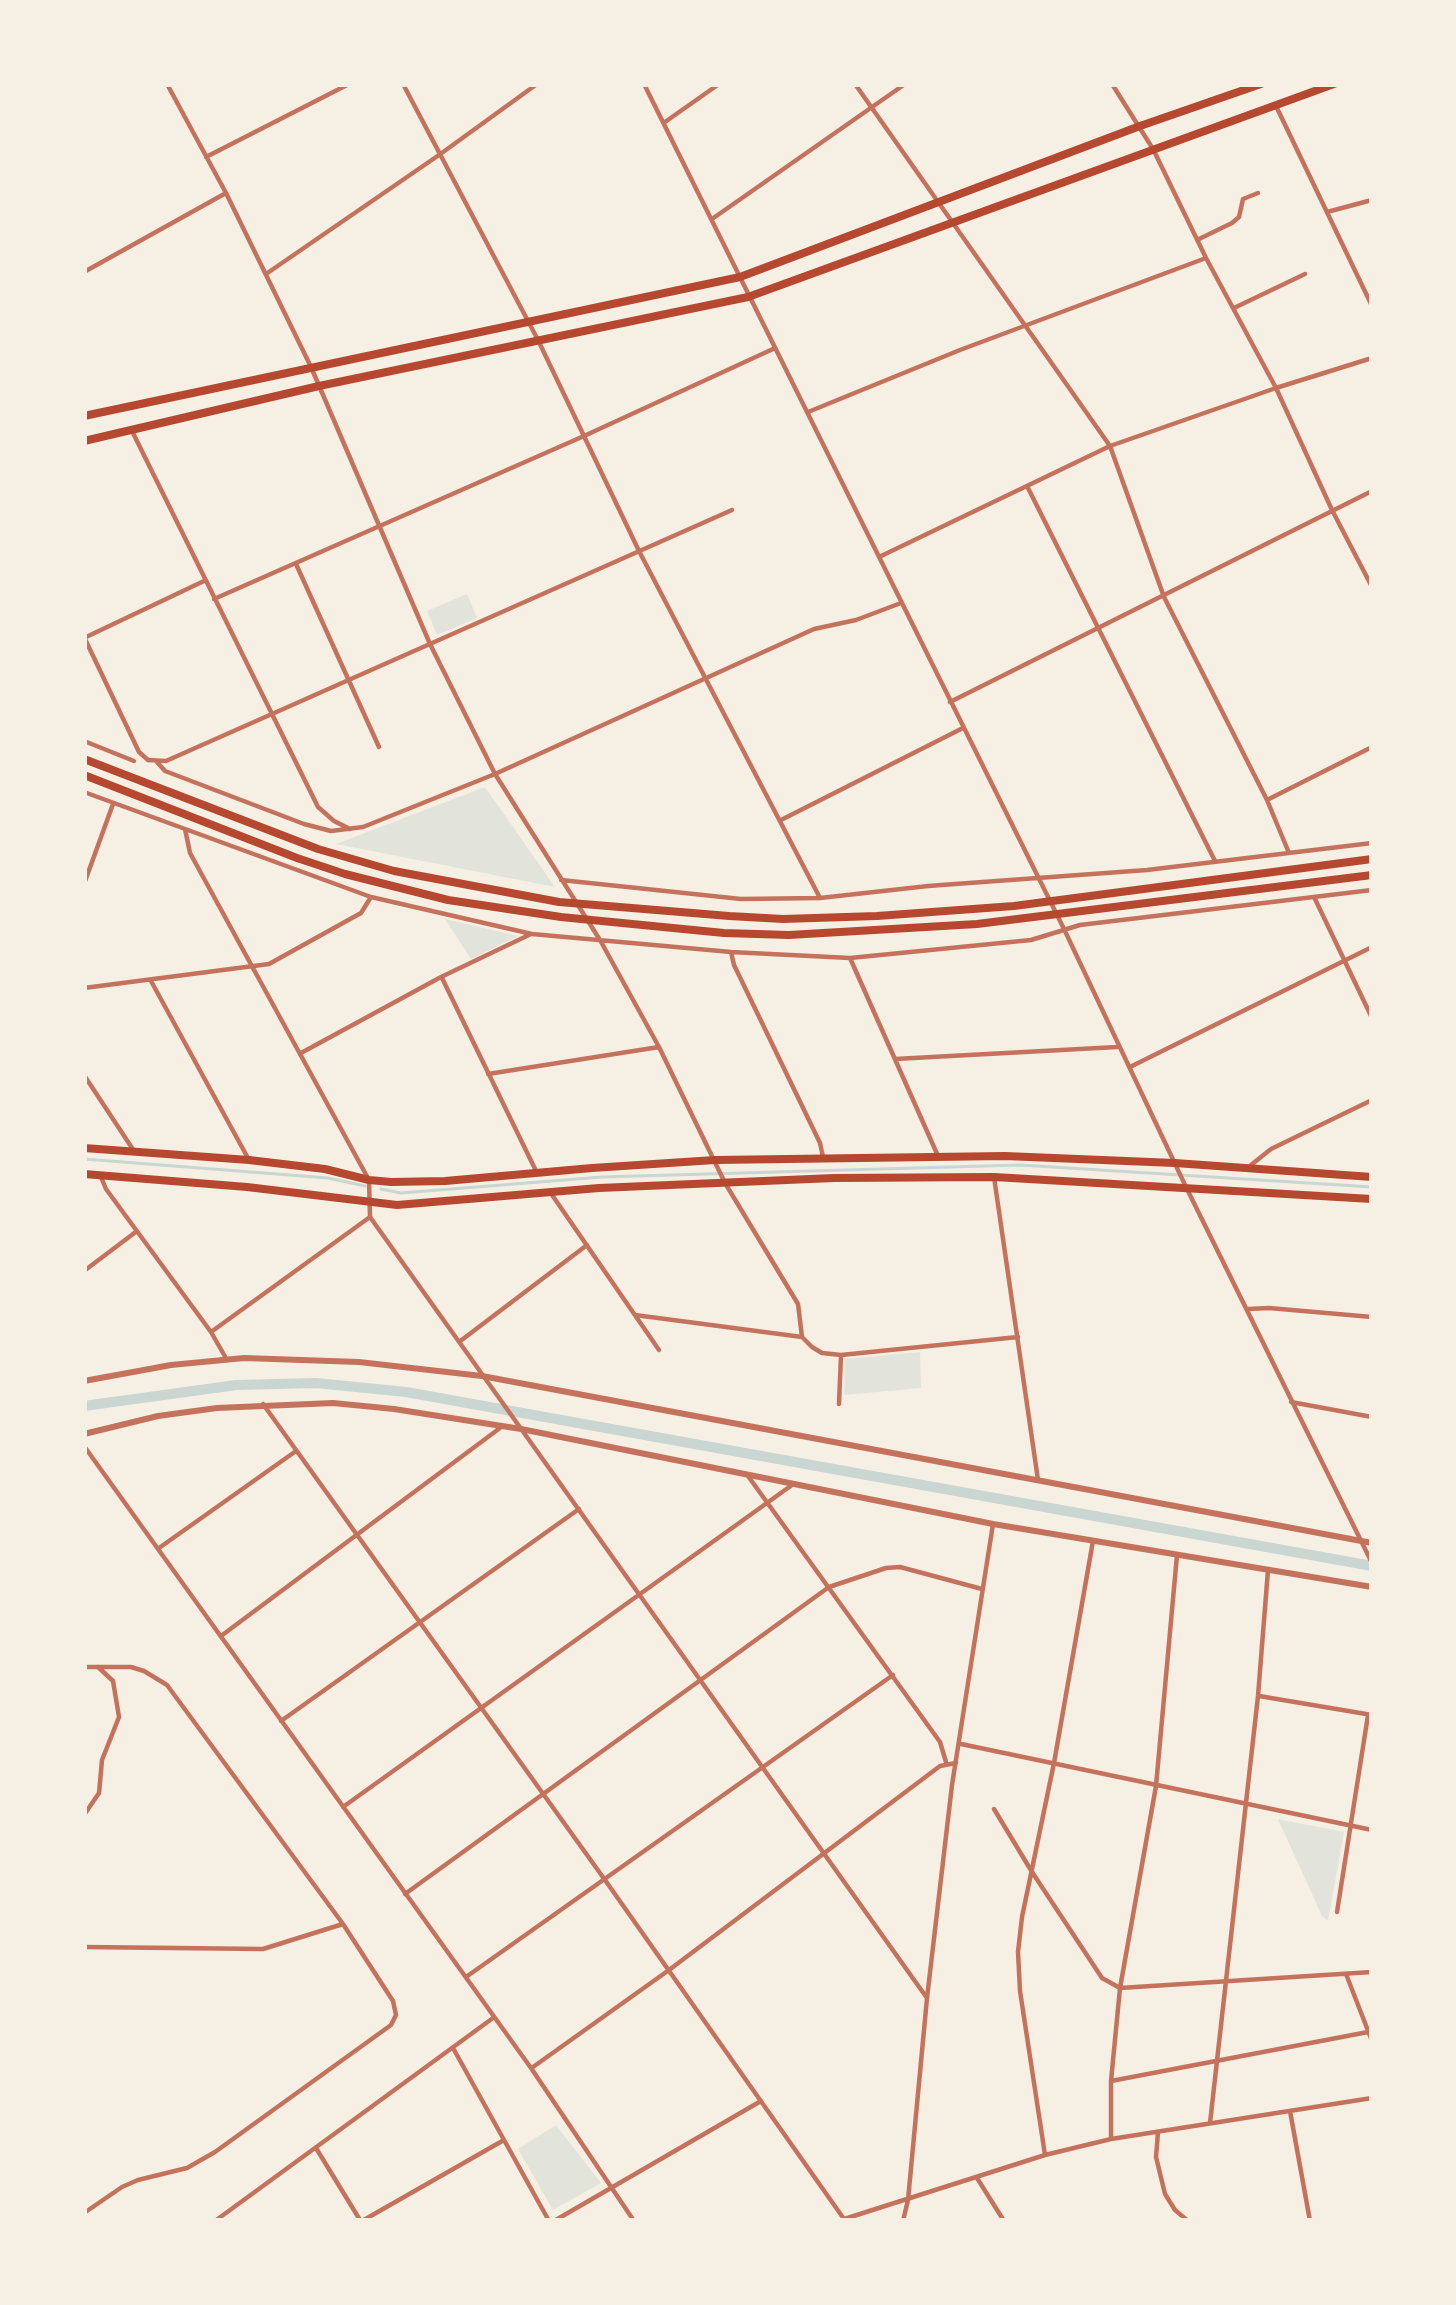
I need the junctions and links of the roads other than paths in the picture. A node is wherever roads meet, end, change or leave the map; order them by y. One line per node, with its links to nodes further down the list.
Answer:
1 (167, 84): 18 (street)
2 (349, 84): 18 (street)
3 (403, 84): 17 (street)
4 (537, 84): 17 (street)
5 (644, 84): 14 (street)
6 (718, 84): 14 (street)
7 (855, 84): 13 (street)
8 (905, 84): 13 (street)
9 (1112, 84): 15 (street)
10 (1261, 84): 15 (main road)
11 (1334, 84): 12 (main road)
12 (1276, 106): 16 (main road); 23 (street)
13 (871, 108): 22 (street); 24 (street)
14 (664, 122): 24 (street)
15 (1140, 126): 16 (street); 22 (main road)
16 (1153, 149): 25 (main road); 26 (street)
17 (440, 155): 29 (street); 36 (street)
18 (206, 157): 19 (street)
19 (226, 193): 28 (street); 29 (street)
20 (1258, 193): 26 (street)
21 (1372, 200): 23 (street)
22 (938, 202): 25 (street); 31 (main road)
23 (1327, 212): 33 (street)
24 (712, 219): 31 (street)
25 (953, 221): 32 (main road); 37 (street)
26 (1197, 240): 27 (street)
27 (1206, 258): 35 (street); 37 (street)
28 (84, 272)
29 (266, 274): 41 (street)
30 (1305, 274): 35 (street)
31 (740, 277): 32 (street); 36 (main road)
32 (748, 297): 38 (main road); 39 (street)
33 (1370, 298): 34 (street)
34 (1372, 306)
35 (1234, 308): 43 (street)
36 (528, 321): 38 (street); 41 (main road)
37 (1027, 326): 44 (street); 49 (street)
38 (538, 340): 42 (main road); 47 (street)
39 (773, 349): 44 (street); 47 (street)
40 (1372, 358): 43 (street)
41 (311, 367): 42 (street); 45 (main road)
42 (319, 386): 46 (main road); 54 (street)
43 (1276, 388): 49 (street); 53 (street)
44 (807, 412): 56 (street)
45 (84, 416)
46 (132, 431): 48 (main road); 58 (street)
47 (584, 436): 54 (street); 55 (street)
48 (84, 441)
49 (1110, 446): 50 (street); 60 (street)
50 (1027, 487): 56 (street); 63 (street)
51 (1372, 490): 53 (street)
52 (732, 510): 55 (street)
53 (1331, 510): 59 (street); 60 (street)
54 (380, 527): 57 (street); 65 (street)
55 (639, 551): 65 (street); 66 (street)
56 (879, 557): 62 (street)
57 (296, 564): 61 (street); 67 (street)
58 (205, 580): 61 (street); 64 (street)
59 (1372, 587)
60 (1164, 596): 63 (street); 82 (street)
61 (214, 599): 69 (street)
62 (901, 603): 66 (street); 68 (street)
63 (1099, 630): 68 (street); 90 (street)
64 (84, 637): 74 (street)
65 (430, 644): 67 (street); 78 (street)
66 (706, 678): 78 (street); 84 (street)
67 (348, 681): 69 (street); 72 (street)
68 (950, 702): 70 (street)
69 (271, 714): 77 (street); 86 (street)
70 (963, 728): 84 (street); 92 (street)
71 (84, 741): 76 (street)
72 (379, 747)
73 (1372, 747): 82 (street)
74 (139, 752): 76 (street); 77 (street)
75 (84, 759): 80 (main road)
76 (134, 760): 80 (street)
77 (157, 762): 86 (street)
78 (495, 773): 86 (street); 93 (street)
79 (84, 775): 102 (main road)
80 (127, 775): 100 (main road)
81 (84, 792): 83 (street)
82 (1267, 800): 88 (street)
83 (113, 805): 85 (street); 94 (street)
84 (781, 820): 97 (street)
85 (185, 829): 96 (street); 110 (street)
86 (350, 829)
87 (1372, 843): 88 (street)
88 (1289, 853): 90 (street)
89 (1372, 859): 99 (main road)
90 (1215, 861): 92 (street)
91 (1372, 875): 101 (main road)
92 (1037, 879): 97 (street); 99 (street)
93 (561, 880): 97 (street); 100 (street)
94 (84, 884)
95 (1372, 890): 98 (street)
96 (371, 898): 104 (street); 110 (street)
97 (820, 898)
98 (1314, 898): 103 (street); 109 (street)
99 (1049, 901): 100 (main road); 101 (street)
100 (577, 903): 102 (street)
101 (1057, 916): 102 (main road); 103 (street)
102 (588, 920): 105 (street)
103 (1064, 929): 108 (street); 116 (street)
104 (532, 934): 105 (street); 111 (street)
105 (600, 940): 107 (street); 115 (street)
106 (1372, 947): 109 (street)
107 (731, 952): 108 (street); 126 (street)
108 (850, 958): 118 (street)
109 (1345, 962): 114 (street); 119 (street)
110 (254, 967): 112 (street); 117 (street)
111 (442, 977): 117 (street); 120 (street)
112 (150, 979): 113 (street); 127 (street)
113 (84, 988)
114 (1372, 1018)
115 (659, 1047): 120 (street); 128 (street)
116 (1119, 1047): 118 (street); 119 (street)
117 (302, 1053): 137 (street)
118 (896, 1059): 125 (street)
119 (1130, 1067): 129 (street)
120 (488, 1073): 131 (street)
121 (84, 1075): 124 (street)
122 (1372, 1100): 130 (street)
123 (84, 1148): 124 (main road)
124 (134, 1151): 127 (main road)
125 (938, 1156): 126 (main road); 129 (main road)
126 (824, 1157): 128 (main road)
127 (249, 1160): 137 (main road)
128 (716, 1163): 131 (main road); 136 (street)
129 (1176, 1166): 130 (main road); 138 (street)
130 (1248, 1168): 135 (main road)
131 (536, 1173): 137 (main road)
132 (84, 1174): 133 (main road)
133 (100, 1175): 141 (main road); 143 (street)
134 (994, 1177): 136 (main road); 138 (main road); 151 (street)
135 (1372, 1177)
136 (723, 1179): 139 (main road); 150 (street)
137 (369, 1180): 141 (street)
138 (1185, 1184): 140 (main road); 146 (street)
139 (550, 1192): 141 (main road); 144 (street)
140 (1372, 1199)
141 (369, 1203): 142 (street)
142 (370, 1217): 149 (street); 152 (street)
143 (137, 1231): 145 (street); 149 (street)
144 (587, 1245): 147 (street); 152 (street)
145 (84, 1271)
146 (1248, 1309): 148 (street); 158 (street)
147 (635, 1315): 150 (street); 153 (street)
148 (1372, 1317)
149 (211, 1332): 155 (street)
150 (802, 1337): 154 (street)
151 (1018, 1337): 154 (street); 168 (street)
152 (459, 1342): 156 (street)
153 (659, 1350)
154 (841, 1354): 160 (street)
155 (227, 1360): 156 (street); 157 (street)
156 (482, 1376): 163 (street); 168 (street)
157 (84, 1381)
158 (1291, 1402): 161 (street); 174 (street)
159 (263, 1404): 162 (street); 164 (street); 166 (street)
160 (839, 1404)
161 (1372, 1417)
162 (502, 1426): 163 (street); 173 (street)
163 (521, 1429): 167 (street); 171 (street)
164 (84, 1434)
165 (84, 1446): 177 (street)
166 (296, 1451): 173 (street); 177 (street)
167 (748, 1476): 169 (street); 170 (street)
168 (1038, 1480): 174 (street)
169 (792, 1485): 170 (street); 172 (street)
170 (767, 1502): 181 (street); 184 (street)
171 (579, 1508): 184 (street); 185 (street)
172 (993, 1524): 175 (street); 183 (street)
173 (356, 1535): 185 (street); 186 (street)
174 (1359, 1540): 176 (street); 179 (street)
175 (1093, 1541): 178 (street); 198 (street)
176 (1372, 1543)
177 (158, 1549): 186 (street)
178 (1177, 1555): 180 (street); 200 (street)
179 (1372, 1563)
180 (1268, 1570): 182 (street); 191 (street)
181 (829, 1587): 183 (street); 189 (street); 190 (street)
182 (1372, 1588)
183 (982, 1589): 195 (street)
184 (640, 1594): 190 (street); 192 (street)
185 (419, 1623): 192 (street); 194 (street)
186 (220, 1636): 194 (street)
187 (84, 1667): 188 (street)
188 (98, 1667): 205 (street); 213 (street)
189 (893, 1675): 196 (street); 199 (street)
190 (701, 1679): 199 (street); 201 (street)
191 (1258, 1696): 193 (street); 202 (street)
192 (480, 1708): 201 (street); 203 (street)
193 (1370, 1715): 206 (street)
194 (281, 1720): 203 (street)
195 (958, 1743): 197 (street); 198 (street)
196 (946, 1763): 197 (street); 208 (street)
197 (956, 1763): 221 (street)
198 (1054, 1763): 200 (street); 209 (street)
199 (764, 1766): 208 (street); 210 (street)
200 (1156, 1786): 202 (street); 220 (street)
201 (543, 1794): 210 (street); 211 (street)
202 (1245, 1804): 206 (street); 219 (street)
203 (343, 1807): 211 (street)
204 (994, 1809): 209 (street)
205 (84, 1815)
206 (1352, 1826): 207 (street); 212 (street)
207 (1372, 1830)
208 (824, 1851): 215 (street); 221 (street)
209 (1032, 1872): 220 (street); 237 (street)
210 (605, 1880): 215 (street); 218 (street)
211 (405, 1894): 218 (street)
212 (1337, 1912)
213 (343, 1924): 214 (street); 241 (street)
214 (84, 1947)
215 (669, 1970): 227 (street); 230 (street)
216 (1372, 1972): 217 (street)
217 (1346, 1974): 219 (street); 223 (street)
218 (465, 1977): 222 (street)
219 (1226, 1982): 220 (street); 226 (street)
220 (1120, 1988): 228 (street)
221 (927, 1998): 240 (street)
222 (493, 2018): 225 (street); 227 (street)
223 (1368, 2032): 224 (street); 226 (street)
224 (1372, 2041)
225 (453, 2048): 235 (street); 236 (street)
226 (1217, 2063): 228 (street); 232 (street)
227 (531, 2068): 239 (street)
228 (1111, 2081): 234 (street)
229 (1372, 2098): 231 (street)
230 (761, 2101): 239 (street); 242 (street)
231 (1290, 2111): 232 (street); 250 (street)
232 (1210, 2123): 233 (street)
233 (1158, 2132): 234 (street); 249 (street)
234 (1111, 2139): 237 (street)
235 (504, 2140): 244 (street); 245 (street)
236 (316, 2148): 243 (street); 244 (street)
237 (1045, 2155): 238 (street)
238 (977, 2177): 240 (street); 248 (street)
239 (612, 2186): 245 (street); 246 (street)
240 (908, 2200): 242 (street); 247 (street)
241 (84, 2213)
242 (841, 2220)
243 (214, 2221)
244 (361, 2221)
245 (552, 2221)
246 (634, 2221)
247 (903, 2221)
248 (1004, 2221)
249 (1188, 2221)
250 (1310, 2221)

